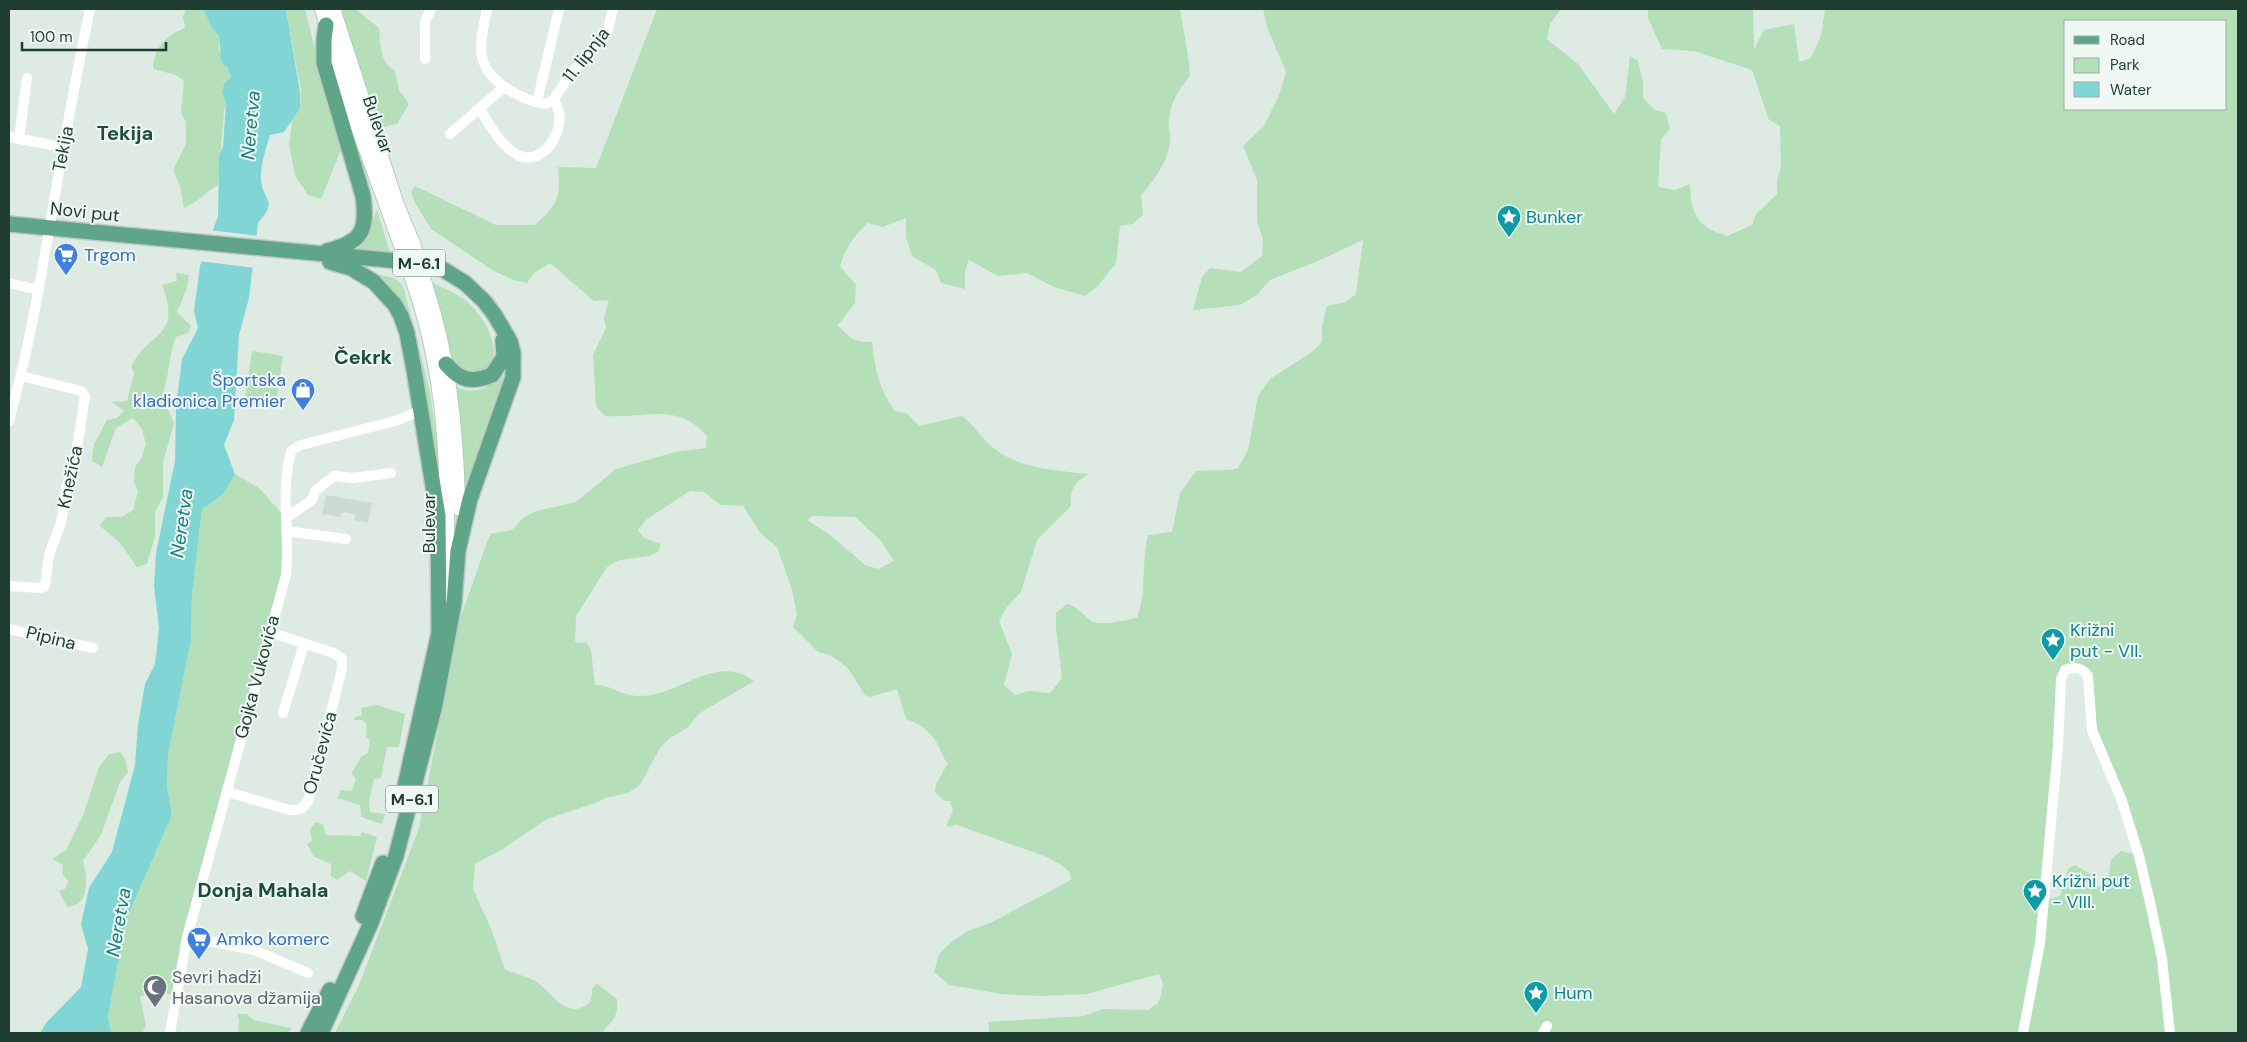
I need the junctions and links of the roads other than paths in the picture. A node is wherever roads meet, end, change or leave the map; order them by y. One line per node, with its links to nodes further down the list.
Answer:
1 (90, 9): 17 (street, Tekija)
2 (322, 9): 8 (main road, Bulevar)
3 (333, 9): 20 (main road)
4 (431, 9): 9 (street)
5 (488, 9): 11 (street, 11. lipnja)
6 (559, 9): 13 (street, 11. lipnja)
7 (613, 9): 12 (street, 11. lipnja)
8 (326, 26): 20 (main road, Bulevar); 21 (main road)
9 (425, 59)
10 (27, 78): 16 (street)
11 (504, 87): 13 (street, 11. lipnja); 14 (street)
12 (553, 100): 13 (street, 11. lipnja); 14 (street, 11. lipnja)
13 (537, 102)
14 (480, 109): 15 (street)
15 (450, 134)
16 (14, 138): 17 (street)
17 (63, 147): 19 (street, Tekija)
18 (9, 224): 19 (main road, Novi put / M-6.1)
19 (49, 227): 21 (main road, Novi put / M-6.1); 23 (street, Tekija)
20 (408, 247): 24 (main road, Bulevar, bridge)
21 (313, 254): 25 (main road, M-6.1); 28 (main road, M-6.1)
22 (9, 283): 23 (street)
23 (39, 290): 27 (street, Tekija)
24 (422, 292): 26 (main road); 38 (main road, Bulevar)
25 (501, 326): 26 (main road); 34 (main road, M-6.1)
26 (446, 364): 34 (main road)
27 (22, 376): 29 (street, Tekija); 35 (street, Knežića)
28 (420, 411): 31 (street, Gojka Vukovića); 38 (main road, M-6.1)
29 (9, 421)
30 (391, 473): 31 (street)
31 (286, 518): 32 (street, Gojka Vukovića)
32 (286, 532): 33 (street); 37 (street, Gojka Vukovića)
33 (346, 539)
34 (458, 551): 47 (main road, M-6.1)
35 (9, 586)
36 (9, 629): 40 (street, Pipina)
37 (269, 632): 39 (street, Oručevića); 42 (street, Gojka Vukovića)
38 (439, 633): 46 (main road, Bulevar / M-6.1)
39 (304, 644): 41 (street); 42 (street, Oručevića)
40 (92, 648)
41 (283, 713)
42 (227, 792): 43 (street, Gojka Vukovića)
43 (187, 937): 44 (street); 45 (street, Gojka Vukovića)
44 (308, 973)
45 (170, 1033)
46 (308, 1033)
47 (321, 1033)
48 (2023, 1033): 49 (street)
49 (2170, 1033)

